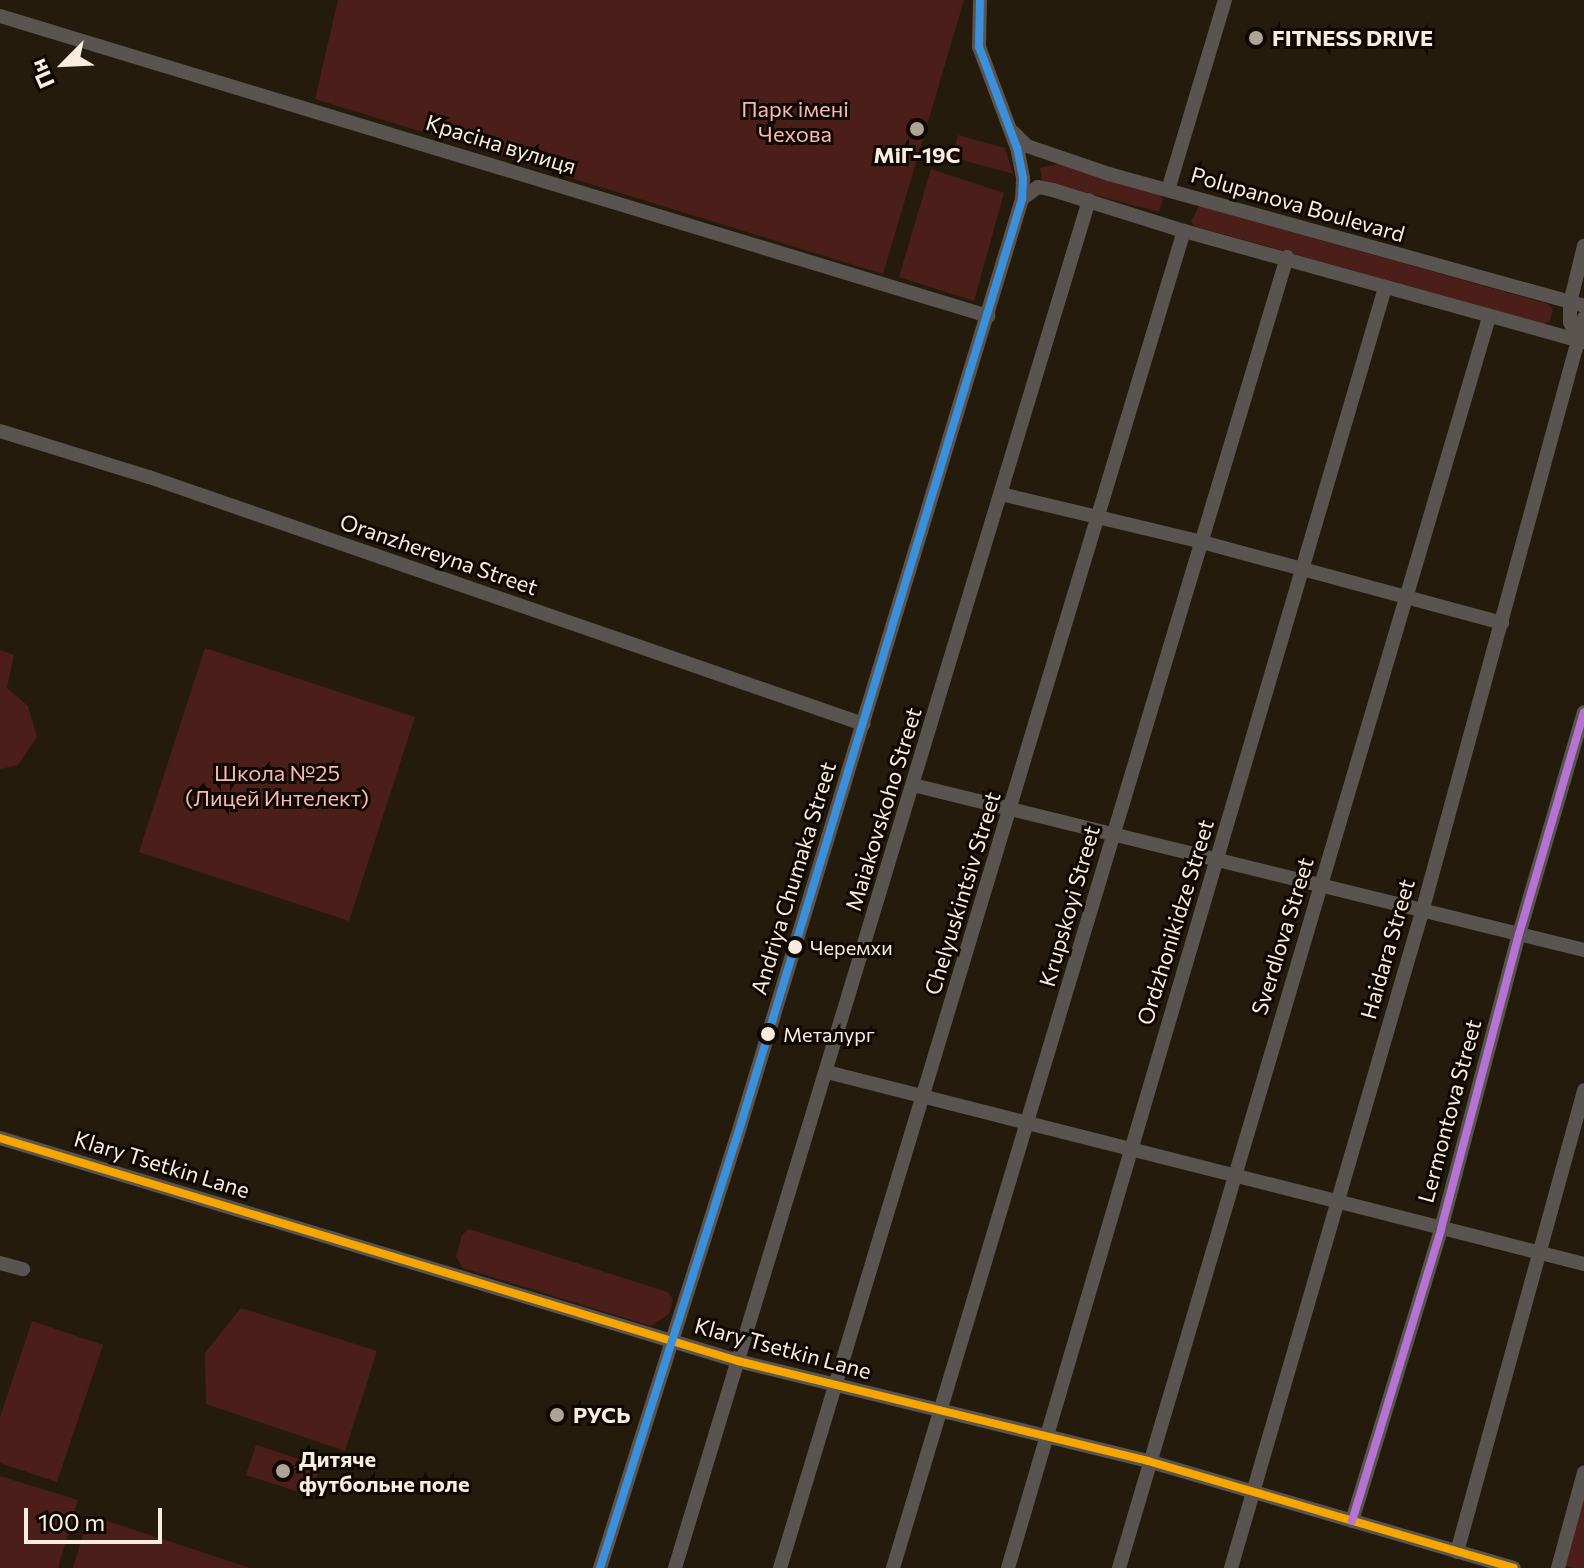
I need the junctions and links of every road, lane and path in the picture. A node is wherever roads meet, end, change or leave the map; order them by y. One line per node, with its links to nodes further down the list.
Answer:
1 (980, 0): 4 (street, Andriya Chumaka Street)
2 (1225, 0): 7 (street)
3 (0, 16): 15 (street, Красіна вулиця)
4 (1008, 127): 5 (street, Polupanova Boulevard); 6 (street, Andriya Chumaka Street)
5 (1052, 156): 6 (street); 7 (street, Polupanova Boulevard)
6 (1023, 178): 8 (street, Andriya Chumaka Street)
7 (1168, 190): 14 (street, Polupanova Boulevard)
8 (1022, 199): 9 (street); 15 (street, Andriya Chumaka Street)
9 (1089, 200): 10 (street); 20 (street, Maiakovskoho Street)
10 (1184, 231): 12 (street); 21 (street, Chelyuskintsiv Street)
11 (1584, 246): 14 (street)
12 (1287, 257): 13 (street); 22 (street, Krupskoyi Street)
13 (1385, 288): 16 (street); 23 (street, Ordzhonikidze Street)
14 (1577, 304): 18 (street)
15 (988, 316): 27 (street, Andriya Chumaka Street)
16 (1489, 317): 18 (street); 24 (street, Sverdlova Street)
17 (1584, 318): 18 (street, Haidara Street)
18 (1582, 341): 25 (street, Haidara Street)
19 (0, 431): 27 (street, Oranzhereyna Street)
20 (1001, 494): 21 (street); 28 (street, Maiakovskoho Street)
21 (1100, 516): 22 (street); 29 (street, Chelyuskintsiv Street)
22 (1202, 542): 23 (street); 30 (street, Krupskoyi Street)
23 (1303, 569): 24 (street); 31 (street, Ordzhonikidze Street)
24 (1406, 598): 25 (street); 32 (street, Sverdlova Street)
25 (1502, 623): 33 (street, Haidara Street)
26 (1584, 712): 34 (street, Lermontova Street)
27 (863, 724): 49 (street, Andriya Chumaka Street)
28 (913, 785): 29 (street); 36 (street, Maiakovskoho Street)
29 (1011, 808): 30 (street); 38 (street, Chelyuskintsiv Street)
30 (1114, 834): 31 (street); 39 (street, Krupskoyi Street)
31 (1217, 859): 32 (street); 41 (street, Ordzhonikidze Street)
32 (1320, 887): 33 (street); 42 (street, Sverdlova Street)
33 (1422, 912): 34 (street); 43 (street, Haidara Street)
34 (1519, 934): 35 (street); 44 (street, Lermontova Street)
35 (1584, 950)
36 (827, 1072): 38 (street); 50 (street, Maiakovskoho Street)
37 (1584, 1090): 45 (street)
38 (923, 1096): 39 (street); 51 (street, Chelyuskintsiv Street)
39 (1027, 1124): 41 (street); 52 (street, Krupskoyi Street)
40 (0, 1138): 49 (street, Klary Tsetkin Lane)
41 (1131, 1150): 42 (street); 53 (street, Ordzhonikidze Street)
42 (1234, 1174): 43 (street); 54 (street, Sverdlova Street)
43 (1336, 1200): 44 (street); 56 (street, Haidara Street)
44 (1441, 1229): 45 (street); 57 (street, Lermontova Street)
45 (1540, 1252): 47 (street); 58 (street)
46 (0, 1263): 48 (street)
47 (1584, 1264)
48 (23, 1269)
49 (672, 1341): 50 (street, Klary Tsetkin Lane); 59 (street, Andriya Chumaka Street)
50 (738, 1361): 51 (street, Klary Tsetkin Lane); 60 (street, Maiakovskoho Street)
51 (836, 1385): 52 (street, Klary Tsetkin Lane); 61 (street, Chelyuskintsiv Street)
52 (940, 1413): 53 (street, Klary Tsetkin Lane); 62 (street, Krupskoyi Street)
53 (1047, 1436): 54 (street, Klary Tsetkin Lane); 63 (street, Ordzhonikidze Street)
54 (1148, 1461): 56 (street, Klary Tsetkin Lane); 64 (street, Sverdlova Street)
55 (1584, 1472): 67 (street)
56 (1254, 1489): 57 (street, Klary Tsetkin Lane); 65 (street, Haidara Street)
57 (1352, 1521): 58 (street, Klary Tsetkin Lane)
58 (1457, 1552): 66 (street, Klary Tsetkin Lane)
59 (600, 1568)
60 (675, 1568)
61 (780, 1568)
62 (893, 1568)
63 (1008, 1568)
64 (1119, 1568)
65 (1231, 1568)
66 (1514, 1568)
67 (1558, 1568)

